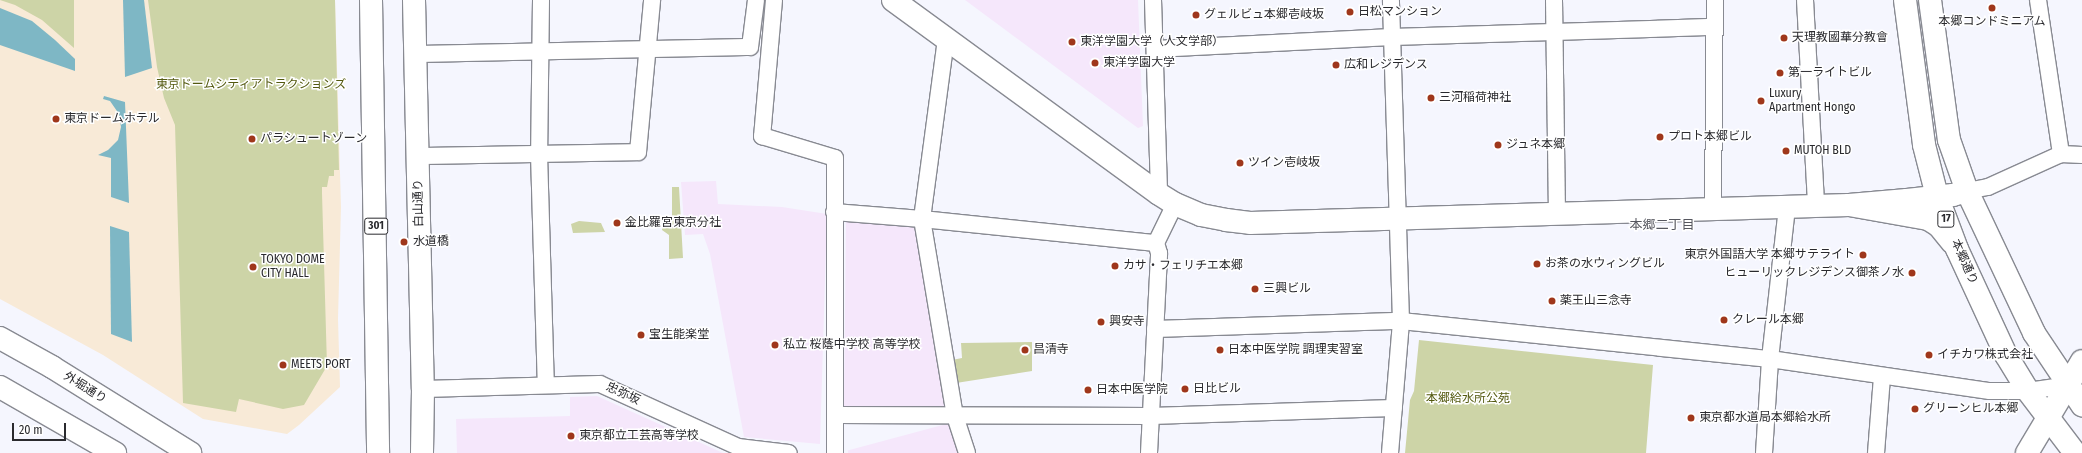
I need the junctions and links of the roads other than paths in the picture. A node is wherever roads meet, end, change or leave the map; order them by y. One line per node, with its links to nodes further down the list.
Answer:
1 (371, 0): 60 (main road, 301)
2 (414, 0): 23 (main road, 白山通り)
3 (541, 0): 22 (street)
4 (652, 0): 21 (street)
5 (756, 0): 21 (street)
6 (774, 0): 35 (street)
7 (893, 0): 19 (main road)
8 (1153, 0): 20 (street)
9 (1391, 0): 18 (street)
10 (1554, 0): 17 (street)
11 (1715, 0): 16 (street)
12 (1805, 0): 32 (street)
13 (1905, 0): 29 (main road, 本郷通り / 17)
14 (1930, 0): 28 (main road)
15 (2038, 0): 25 (street)
16 (1715, 27): 17 (street); 34 (street)
17 (1555, 32): 18 (street); 36 (street)
18 (1392, 37): 20 (street); 38 (street)
19 (946, 39): 30 (main road); 37 (street)
20 (1155, 49): 30 (street)
21 (647, 50): 22 (street); 24 (street)
22 (540, 52): 23 (street); 24 (street)
23 (415, 54): 27 (main road, 白山通り)
24 (539, 154): 27 (street); 47 (street)
25 (2061, 154): 26 (street); 28 (street)
26 (2082, 154)
27 (418, 156): 50 (main road, 白山通り)
28 (1967, 191): 29 (main road); 48 (main road)
29 (1937, 196): 31 (main road); 40 (main road, 本郷通り / 17)
30 (1167, 199): 38 (main road); 39 (street)
31 (1849, 205): 32 (main road); 40 (main road)
32 (1816, 206): 33 (main road)
33 (1787, 207): 34 (main road); 44 (street)
34 (1712, 209): 36 (main road)
35 (834, 212): 37 (street); 54 (street)
36 (1557, 214): 38 (main road)
37 (922, 219): 39 (street); 55 (street)
38 (1398, 219): 41 (street)
39 (1156, 243): 42 (street)
40 (1958, 249): 51 (main road, 本郷通り / 17)
41 (1401, 320): 42 (street); 44 (street); 53 (street)
42 (1155, 329): 56 (street)
43 (0, 338): 59 (main road, 外堀通り)
44 (1770, 359): 46 (street); 67 (street)
45 (2082, 361): 48 (main road)
46 (1882, 376): 51 (street); 68 (street)
47 (546, 385): 50 (street, 忠弥坂); 62 (street, 忠弥坂)
48 (2068, 385): 51 (street); 52 (main road); 57 (main road)
49 (0, 387): 58 (main road)
50 (423, 388): 61 (main road, 白山通り)
51 (2028, 391): 57 (main road, 本郷通り / 17)
52 (2082, 405)
53 (1394, 408): 56 (street); 66 (street)
54 (836, 415): 55 (street); 63 (street)
55 (955, 416): 56 (street); 64 (street)
56 (1151, 416): 65 (street)
57 (2048, 418): 69 (main road); 70 (main road, 本郷通り / 17)
58 (115, 453)
59 (190, 453)
60 (378, 453)
61 (422, 453)
62 (789, 453)
63 (835, 453)
64 (967, 453)
65 (1149, 453)
66 (1390, 453)
67 (1764, 453)
68 (1876, 453)
69 (2027, 453)
70 (2075, 453)

